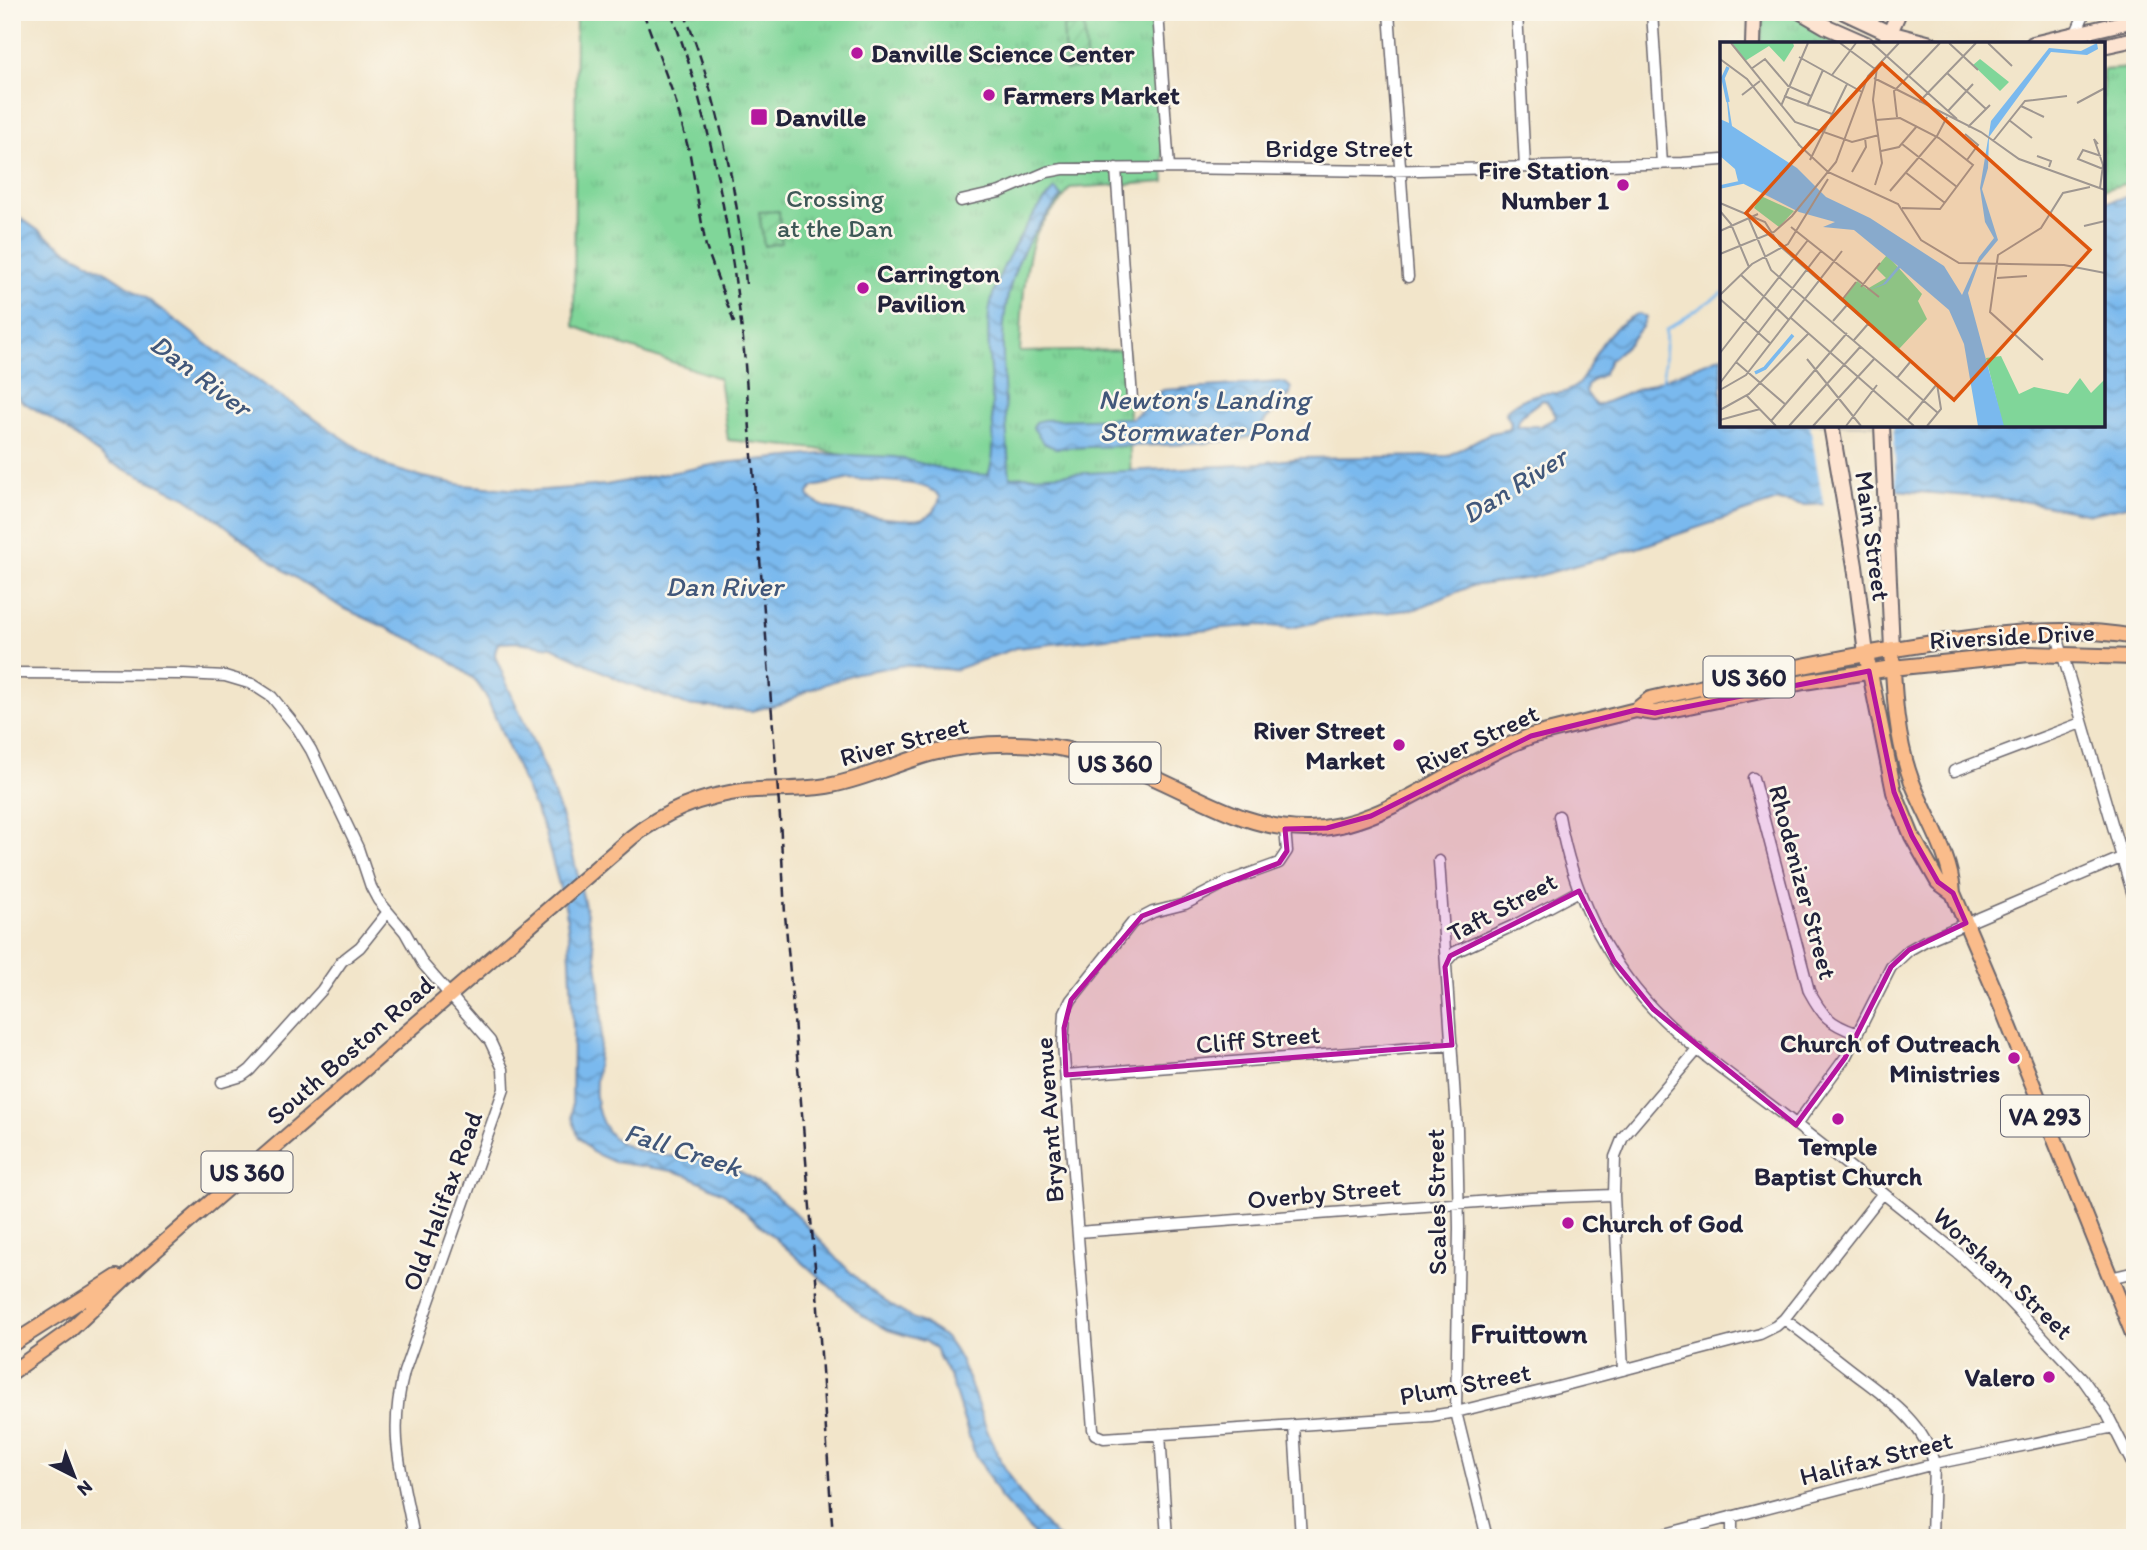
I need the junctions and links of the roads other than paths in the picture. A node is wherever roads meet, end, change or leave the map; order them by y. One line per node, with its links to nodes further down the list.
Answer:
1 (1158, 12): 23 (street)
2 (1389, 12): 24 (street)
3 (1517, 12): 21 (street)
4 (1652, 12): 20 (street)
5 (1754, 12): 14 (main road)
6 (1801, 12): 15 (main road)
7 (1844, 12): 11 (main road)
8 (1899, 12): 11 (main road)
9 (2085, 12): 12 (street)
10 (2135, 20): 12 (main road)
11 (1887, 38): 16 (main road)
12 (2075, 39): 17 (main road)
13 (2135, 39): 18 (main road)
14 (1753, 42)
15 (1861, 42)
16 (1916, 42)
17 (2050, 42)
18 (2105, 46)
19 (1720, 160): 20 (street, Bridge Street)
20 (1662, 164): 21 (street, Bridge Street)
21 (1525, 167): 24 (street, Bridge Street)
22 (1116, 168): 23 (street, Bridge Street); 25 (street, Bridge Street); 27 (street)
23 (1169, 168): 24 (street, Bridge Street)
24 (1400, 170): 26 (street)
25 (961, 201)
26 (1408, 277)
27 (1132, 399)
28 (1832, 427): 33 (main road, Main Street / VA 293)
29 (1882, 427): 32 (main road, Main Street / VA 293)
30 (2056, 632): 31 (main road, Riverside Drive); 32 (main road, Riverside Drive); 34 (street)
31 (2135, 638)
32 (1892, 649): 33 (main road, River Street / US 360); 36 (main road, VA 293)
33 (1866, 654): 37 (main road, VA 293); 39 (main road, River Street / US 360)
34 (2062, 655): 35 (main road, Riverside Drive); 36 (main road, Riverside Drive); 40 (street)
35 (2135, 657)
36 (1892, 668): 37 (main road, River Street / US 360); 50 (main road, VA 293)
37 (1870, 670): 39 (main road, River Street / US 360); 50 (main road, VA 293)
38 (12, 673): 52 (street, Old Halifax Road)
39 (1636, 710): 44 (main road, River Street / US 360)
40 (2081, 723): 41 (street); 46 (street)
41 (1954, 771)
42 (1753, 778): 56 (street, Rhodenizer Street)
43 (1559, 816): 49 (street, Worsham Street)
44 (1285, 828): 48 (main road, River Street / US 360); 59 (street, Bryant Avenue)
45 (2135, 852): 46 (street)
46 (2122, 858): 51 (street); 53 (street)
47 (1439, 862): 54 (street, Scales Street)
48 (590, 873): 55 (main road, South Boston Road / US 360)
49 (1579, 891): 54 (street, Taft Street); 58 (street, Worsham Street)
50 (1953, 893): 53 (main road, VA 293)
51 (2135, 902)
52 (387, 912): 55 (street, Old Halifax Road); 60 (street)
53 (1966, 923): 56 (street); 68 (main road, VA 293)
54 (1447, 962): 57 (street, Scales Street)
55 (451, 995): 66 (main road, South Boston Road / US 360); 83 (street, Old Halifax Road)
56 (1856, 1034): 61 (street)
57 (1452, 1045): 59 (street, Cliff Street); 64 (street, Scales Street)
58 (1698, 1049): 61 (street, Worsham Street); 63 (street)
59 (1066, 1075): 65 (street, Bryant Avenue)
60 (222, 1082)
61 (1796, 1125): 62 (street, Worsham Street)
62 (1883, 1193): 69 (street, Plum Street); 77 (street, Worsham Street)
63 (1614, 1195): 64 (street, Overby Street); 72 (street)
64 (1458, 1203): 65 (street, Overby Street); 75 (street, Scales Street)
65 (1078, 1232): 74 (street, Bryant Avenue)
66 (142, 1262): 71 (main road, South Boston Road / US 360); 73 (main road, South Boston Road / US 360)
67 (2135, 1272): 68 (street)
68 (2110, 1278): 70 (main road, VA 293)
69 (1784, 1319): 72 (street, Plum Street); 79 (street)
70 (2135, 1339)
71 (12, 1344)
72 (1623, 1370): 75 (street, Plum Street)
73 (12, 1372)
74 (1091, 1407): 78 (street, Plum Street)
75 (1456, 1412): 76 (street, Plum Street); 85 (street, Scales Street)
76 (1294, 1426): 78 (street, Plum Street); 84 (street)
77 (2113, 1427): 79 (street, Halifax Street); 80 (street, Worsham Street)
78 (1160, 1434): 82 (street)
79 (1934, 1464): 81 (street, Halifax Street); 88 (street)
80 (2135, 1469)
81 (1732, 1516): 86 (street, Halifax Street); 87 (street)
82 (1167, 1535)
83 (414, 1538)
84 (1301, 1538)
85 (1487, 1538)
86 (1650, 1538)
87 (1732, 1538)
88 (1932, 1538)

